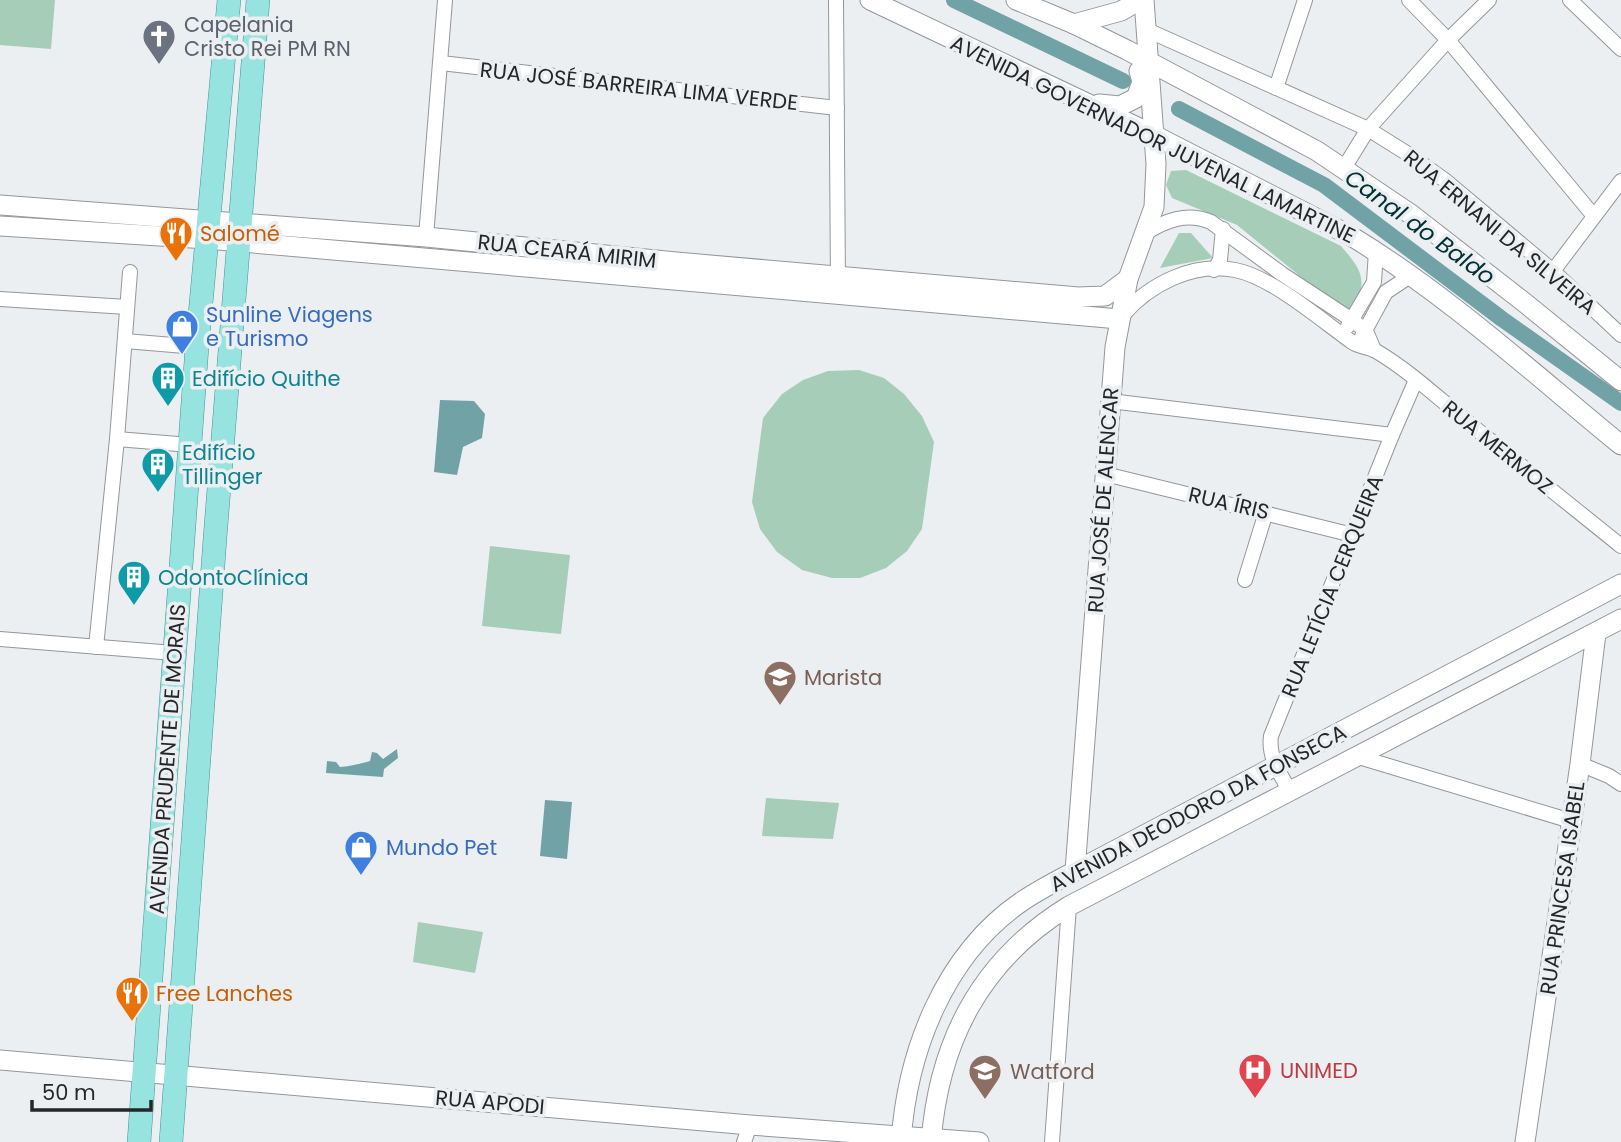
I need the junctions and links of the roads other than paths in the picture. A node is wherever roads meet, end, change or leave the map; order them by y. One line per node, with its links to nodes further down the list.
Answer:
1 (229, 0): 13 (main road, AVENIDA PRUDENTE DE MORAIS)
2 (258, 0): 23 (main road, AVENIDA PRUDENTE DE MORAIS)
3 (445, 0): 18 (street)
4 (836, 0): 22 (street)
5 (870, 0): 21 (main road, AVENIDA GOVERNADOR JUVENAL LAMARTINE)
6 (1016, 0): 12 (main road)
7 (1142, 0): 12 (main road); 14 (main road, RUA JOSÉ DE ALENCAR)
8 (1305, 0): 20 (street)
9 (1409, 0): 15 (street)
10 (1489, 0): 15 (street)
11 (1570, 0): 16 (street)
12 (1074, 24): 17 (main road)
13 (228, 29): 23 (main road); 31 (main road, AVENIDA PRUDENTE DE MORAIS)
14 (1147, 30): 19 (main road, RUA JOSÉ DE ALENCAR); 20 (street, RUA ERNANI DA SILVEIRA)
15 (1448, 40): 24 (street); 29 (street)
16 (1621, 49)
17 (1127, 50): 19 (main road); 21 (main road)
18 (441, 63): 22 (street, RUA JOSÉ BARREIRA LIMA VERDE); 35 (street)
19 (1148, 63): 25 (main road, RUA JOSÉ DE ALENCAR); 26 (main road)
20 (1276, 88): 24 (street, RUA ERNANI DA SILVEIRA)
21 (1078, 98): 25 (main road, AVENIDA GOVERNADOR JUVENAL LAMARTINE)
22 (837, 108): 42 (street)
23 (250, 112): 33 (main road, AVENIDA PRUDENTE DE MORAIS)
24 (1368, 129): 26 (street); 38 (street, RUA ERNANI DA SILVEIRA)
25 (1154, 135): 34 (main road, RUA JOSÉ DE ALENCAR); 36 (main road, AVENIDA GOVERNADOR JUVENAL LAMARTINE)
26 (1345, 169): 55 (main road)
27 (1621, 181): 29 (street)
28 (0, 205): 31 (main road, RUA CEARÁ MIRIM)
29 (1593, 215): 38 (street)
30 (0, 226): 31 (main road, RUA CEARÁ MIRIM)
31 (208, 229): 33 (main road, RUA CEARÁ MIRIM); 52 (main road, AVENIDA PRUDENTE DE MORAIS)
32 (1223, 229): 34 (street); 37 (street); 46 (street)
33 (239, 232): 35 (main road, RUA CEARÁ MIRIM); 42 (main road, RUA CEARÁ MIRIM); 65 (main road, AVENIDA PRUDENTE DE MORAIS)
34 (1144, 234): 41 (main road, RUA JOSÉ DE ALENCAR)
35 (426, 237): 42 (main road, RUA CEARÁ MIRIM)
36 (1376, 251): 40 (main road, AVENIDA GOVERNADOR JUVENAL LAMARTINE); 46 (street)
37 (1214, 270): 45 (street, RUA MERMOZ); 48 (street, RUA MERMOZ)
38 (1553, 271): 49 (street, RUA ERNANI DA SILVEIRA)
39 (130, 272): 44 (street)
40 (1410, 276): 47 (street); 60 (main road, AVENIDA GOVERNADOR JUVENAL LAMARTINE)
41 (1128, 279): 42 (main road, RUA CEARÁ MIRIM); 45 (main road, RUA JOSÉ DE ALENCAR)
42 (838, 285): 45 (main road, RUA CEARÁ MIRIM)
43 (0, 299): 44 (street)
44 (127, 307): 50 (street)
45 (1119, 319): 56 (main road, RUA JOSÉ DE ALENCAR)
46 (1352, 320): 47 (street); 48 (street)
47 (1366, 331): 51 (street); 53 (street)
48 (1342, 334): 51 (street, RUA MERMOZ)
49 (1621, 335)
50 (125, 341): 52 (street); 58 (street)
51 (1354, 344): 53 (street, RUA MERMOZ)
52 (197, 347): 59 (main road, AVENIDA PRUDENTE DE MORAIS)
53 (1374, 350): 54 (street, RUA MERMOZ)
54 (1416, 380): 57 (street, RUA LETÍCIA CERQUEIRA); 66 (street, RUA MERMOZ)
55 (1621, 381)
56 (1110, 401): 57 (street); 61 (main road, RUA JOSÉ DE ALENCAR)
57 (1392, 435): 63 (street, RUA LETÍCIA CERQUEIRA)
58 (117, 439): 59 (street); 72 (street)
59 (190, 445): 64 (main road, AVENIDA PRUDENTE DE MORAIS)
60 (1621, 445)
61 (1105, 474): 62 (street, RUA ÍRIS); 86 (main road, RUA JOSÉ DE ALENCAR)
62 (1266, 512): 63 (street, RUA ÍRIS); 67 (street)
63 (1353, 535): 79 (street, RUA LETÍCIA CERQUEIRA)
64 (183, 536): 65 (main road); 73 (main road, AVENIDA PRUDENTE DE MORAIS)
65 (215, 538): 80 (main road, AVENIDA PRUDENTE DE MORAIS)
66 (1621, 546)
67 (1245, 580)
68 (1621, 584): 74 (main road, AVENIDA DEODORO DA FONSECA)
69 (1621, 619): 70 (main road, AVENIDA DEODORO DA FONSECA)
70 (1596, 633): 75 (main road, AVENIDA DEODORO DA FONSECA); 77 (main road, RUA PRINCESA ISABEL)
71 (0, 639): 72 (street)
72 (96, 647): 73 (street)
73 (174, 653): 78 (main road, AVENIDA PRUDENTE DE MORAIS)
74 (1414, 695): 75 (main road); 79 (main road, AVENIDA DEODORO DA FONSECA)
75 (1428, 720): 76 (main road, AVENIDA DEODORO DA FONSECA)
76 (1359, 757): 82 (main road, AVENIDA DEODORO DA FONSECA); 83 (street)
77 (1580, 764): 81 (street); 83 (main road, RUA PRINCESA ISABEL)
78 (166, 766): 80 (main road); 89 (main road, AVENIDA PRUDENTE DE MORAIS)
79 (1277, 766): 82 (street, RUA LETÍCIA CERQUEIRA); 84 (main road, AVENIDA DEODORO DA FONSECA)
80 (198, 768): 90 (main road, AVENIDA PRUDENTE DE MORAIS)
81 (1621, 784)
82 (1290, 791): 85 (main road, AVENIDA DEODORO DA FONSECA)
83 (1571, 821): 98 (main road, RUA PRINCESA ISABEL)
84 (1159, 828): 85 (main road); 86 (main road, AVENIDA DEODORO DA FONSECA)
85 (1168, 854): 87 (main road, AVENIDA DEODORO DA FONSECA)
86 (1075, 871): 92 (main road, AVENIDA DEODORO DA FONSECA)
87 (1069, 906): 93 (main road, AVENIDA DEODORO DA FONSECA); 97 (street)
88 (0, 1060): 89 (main road, RUA APODI)
89 (145, 1071): 90 (main road, RUA APODI); 94 (main road, AVENIDA PRUDENTE DE MORAIS)
90 (176, 1074): 91 (main road, RUA APODI); 95 (main road, AVENIDA PRUDENTE DE MORAIS)
91 (747, 1133): 92 (main road, RUA APODI)
92 (901, 1139): 93 (main road, RUA APODI)
93 (931, 1140): 96 (main road, RUA APODI)
94 (139, 1142)
95 (171, 1142)
96 (979, 1142)
97 (1052, 1142)
98 (1525, 1142)

